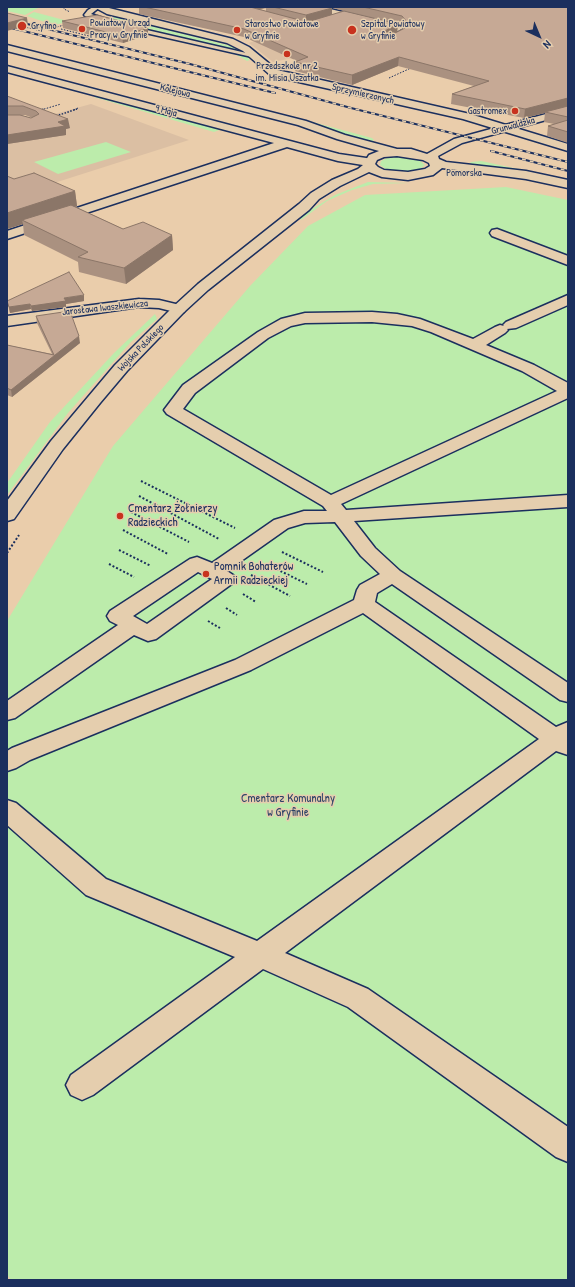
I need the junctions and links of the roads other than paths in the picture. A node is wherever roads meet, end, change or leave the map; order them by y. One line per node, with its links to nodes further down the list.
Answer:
1 (97, 7): 7 (street, Sprzymierzonych); 7 (lane)
2 (311, 7): 3 (street)
3 (347, 16): 4 (lane); 5 (street)
4 (331, 20)
5 (400, 31)
6 (7, 48): 11 (street, Kolejowa)
7 (252, 55): 10 (street, Sprzymierzonych)
8 (11, 70): 13 (street, 9 Maja)
9 (568, 111): 10 (street, Grunwaldzka)
10 (505, 128): 12 (street, Grunwaldzka); 14 (street, Sprzymierzonych)
11 (341, 137): 15 (street, Kolejowa); 17 (street, Kolejowa)
12 (458, 142): 15 (street, Grunwaldzka); 16 (street, Grunwaldzka)
13 (287, 143): 17 (street, 9 Maja); 24 (street)
14 (568, 148)
15 (401, 152): 16 (street, Pomorska); 17 (street, Grunwaldzka)
16 (434, 161): 18 (street, Pomorska); 19 (street)
17 (370, 162): 20 (street); 22 (street, Wojska Polskiego)
18 (504, 173): 19 (street, Pomorska); 21 (street, Pomorska)
19 (424, 174): 20 (street, Pomorska)
20 (394, 175): 22 (street, Wojska Polskiego)
21 (568, 184)
22 (304, 207): 29 (street, Wojska Polskiego)
23 (8, 219): 24 (street)
24 (26, 228): 26 (street)
25 (497, 233): 27 (street)
26 (7, 235)
27 (566, 258)
28 (568, 299): 31 (street)
29 (179, 308): 30 (street, Jarosława Iwaszkiewicza); 35 (street, Wojska Polskiego)
30 (7, 321)
31 (474, 345): 32 (street); 34 (street)
32 (568, 391): 34 (street)
33 (568, 501): 34 (street)
34 (336, 509): 36 (street); 37 (street)
35 (7, 515)
36 (213, 571): 39 (street); 39 (street)
37 (393, 575): 38 (street); 40 (street)
38 (364, 604): 42 (street); 43 (street)
39 (133, 625): 41 (street)
40 (568, 694)
41 (7, 712)
42 (564, 739): 45 (street)
43 (7, 762)
44 (7, 810): 45 (street)
45 (261, 955): 46 (street); 47 (street)
46 (82, 1085)
47 (568, 1146)

